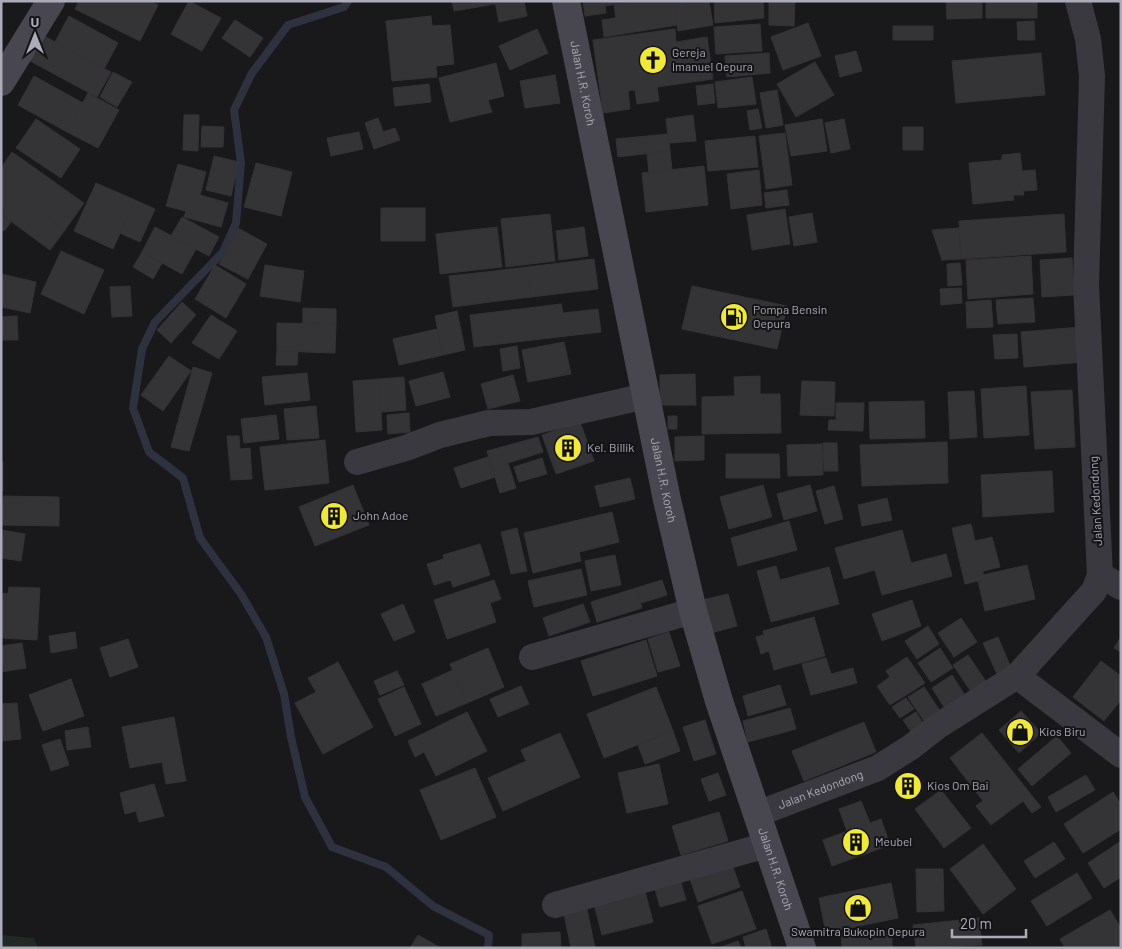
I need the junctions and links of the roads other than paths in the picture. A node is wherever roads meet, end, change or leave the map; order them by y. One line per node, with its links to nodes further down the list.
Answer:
1 (51, 1): 4 (main road)
2 (566, 1): 5 (main road, Jalan H.R. Koroh)
3 (1078, 1): 7 (street, Jalan Kedondong)
4 (1, 82)
5 (646, 396): 6 (street); 8 (main road, Jalan H.R. Koroh)
6 (357, 462)
7 (1110, 581): 10 (street, Jalan Kedondong)
8 (693, 611): 9 (street); 12 (main road, Jalan H.R. Koroh)
9 (532, 657)
10 (1017, 676): 11 (street); 12 (street, Jalan Kedondong)
11 (1121, 755)
12 (757, 814): 13 (main road, Jalan H.R. Koroh)
13 (767, 845): 14 (street); 15 (main road, Jalan H.R. Koroh)
14 (555, 905)
15 (802, 948)

